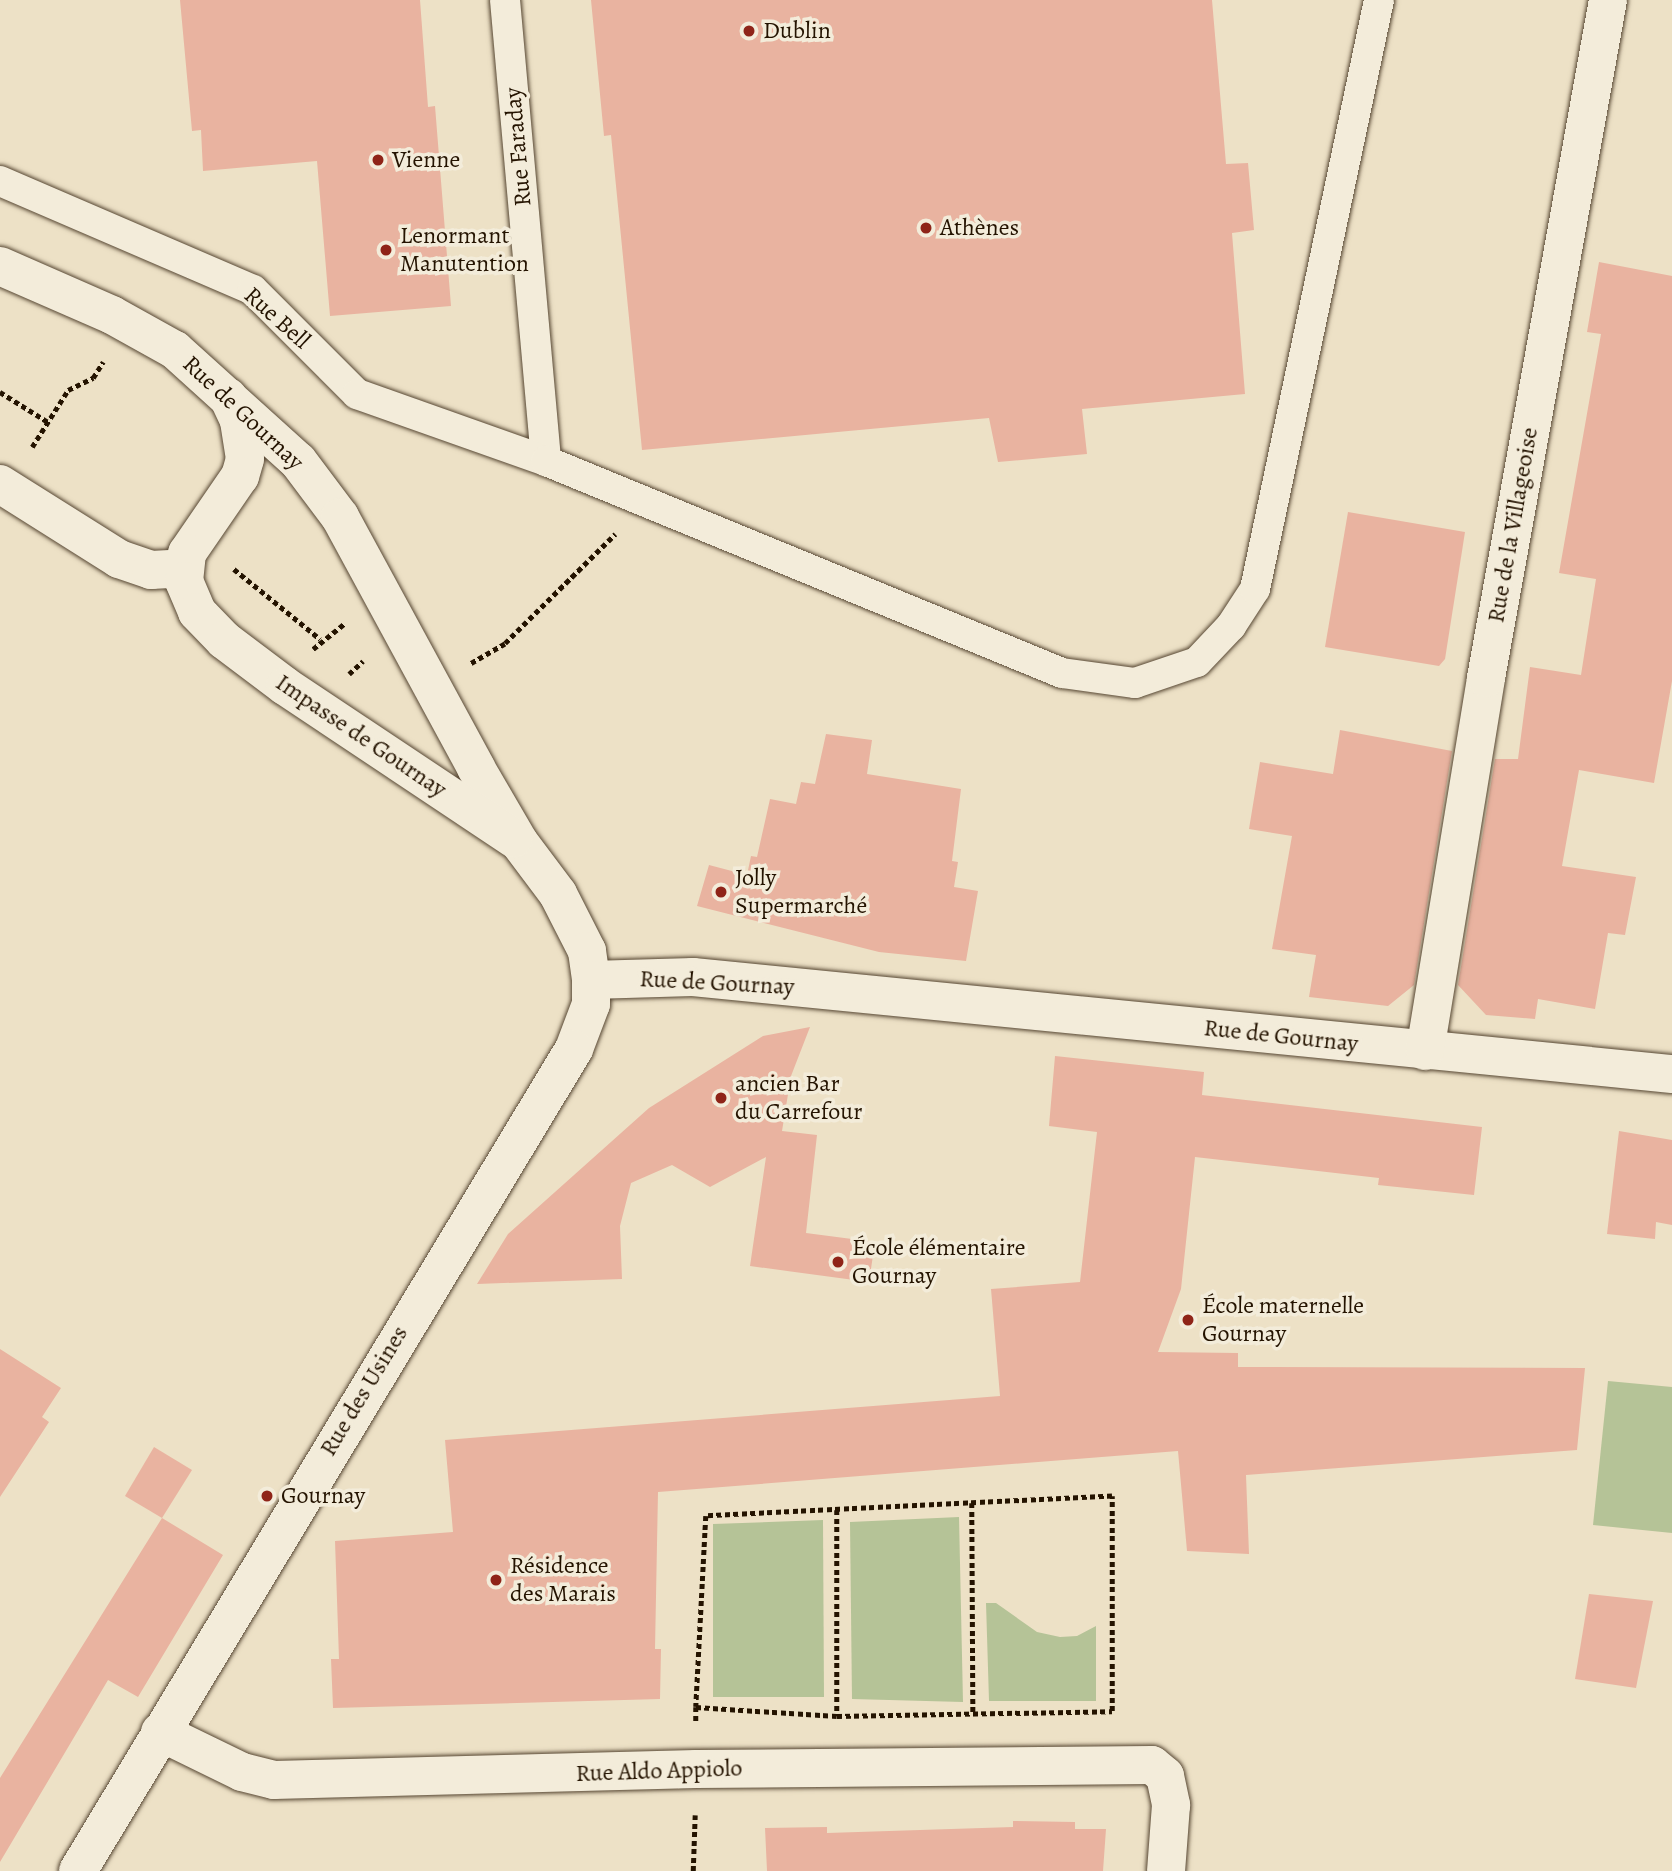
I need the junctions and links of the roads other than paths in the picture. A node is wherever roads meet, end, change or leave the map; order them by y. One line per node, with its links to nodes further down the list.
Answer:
1 (505, 0): 7 (lane, Rue Faraday)
2 (1379, 0): 7 (lane, Rue Bell)
3 (1608, 0): 12 (street, Rue de la Villageoise)
4 (0, 181): 7 (lane, Rue Bell)
5 (0, 266): 6 (street, Rue de Gournay)
6 (225, 390): 9 (street); 10 (street, Rue de Gournay)
7 (546, 461)
8 (3, 485): 9 (street)
9 (190, 554): 10 (street, Impasse de Gournay)
10 (519, 842): 11 (street, Rue de Gournay)
11 (591, 980): 12 (street, Rue de Gournay); 14 (street, Rue des Usines)
12 (1425, 1051): 13 (street, Rue de Gournay)
13 (1672, 1073)
14 (160, 1732): 15 (street, Rue des Usines); 16 (street, Rue Aldo Appiolo)
15 (78, 1871)
16 (1166, 1871)

